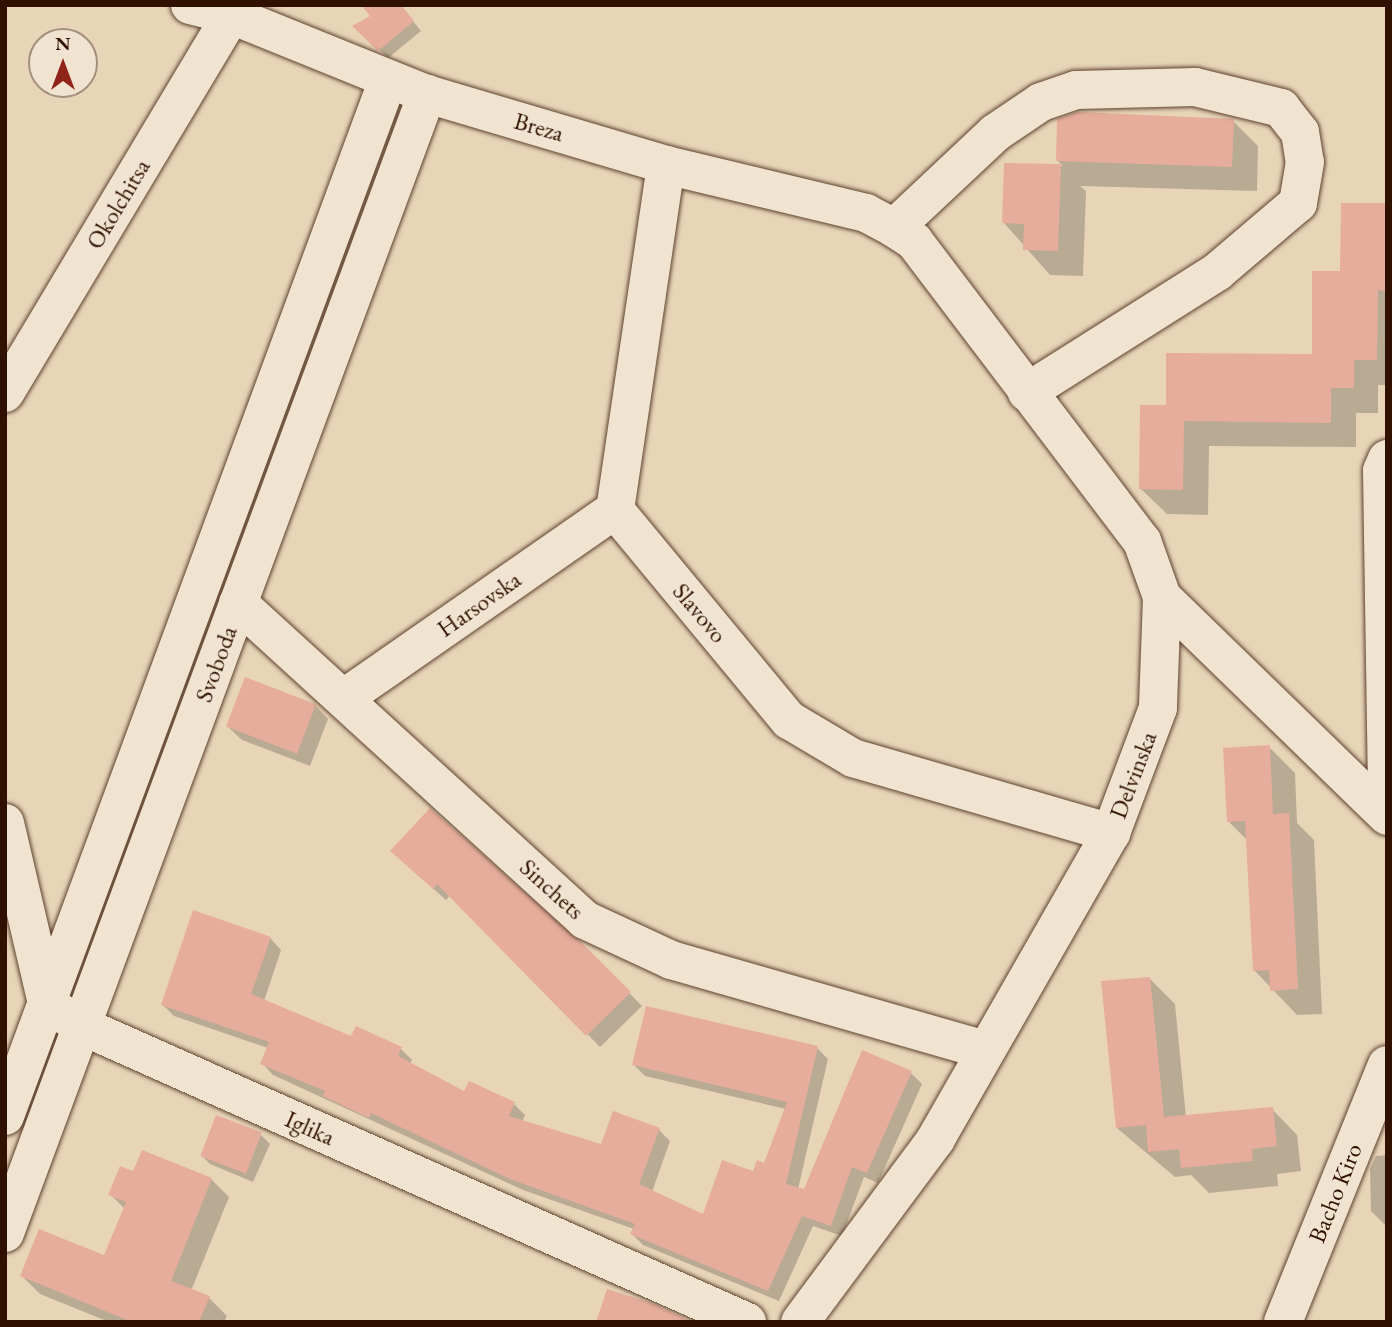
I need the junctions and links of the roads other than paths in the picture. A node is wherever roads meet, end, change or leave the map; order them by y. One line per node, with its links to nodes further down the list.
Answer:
1 (190, 5): 2 (street, Breza)
2 (231, 15): 3 (street, Breza); 8 (street, Okolchitsa)
3 (387, 82): 4 (street, Breza); 18 (street, Svoboda)
4 (427, 94): 5 (street, Breza); 12 (street, Svoboda)
5 (666, 164): 6 (street, Breza); 10 (street)
6 (894, 228): 7 (street, Delvinska); 7 (street)
7 (1027, 392): 11 (street, Delvinska)
8 (5, 393)
9 (1387, 459): 14 (street)
10 (615, 510): 13 (street, Harsovska); 17 (street, Slavovo)
11 (1162, 597): 15 (street); 17 (street, Delvinska)
12 (238, 603): 13 (street, Sinchets); 19 (street, Svoboda)
13 (344, 698): 20 (street, Sinchets)
14 (1387, 794)
15 (1387, 816)
16 (5, 822): 18 (street)
17 (1111, 833): 20 (street, Delvinska)
18 (47, 1004): 19 (street, Iglika); 22 (street, Svoboda)
19 (82, 1026): 23 (street, Svoboda); 24 (street, Iglika)
20 (985, 1050): 25 (street, Delvinska)
21 (1387, 1065): 26 (street, Bacho Kiro)
22 (5, 1116)
23 (5, 1233)
24 (747, 1322)
25 (800, 1322)
26 (1283, 1322)

